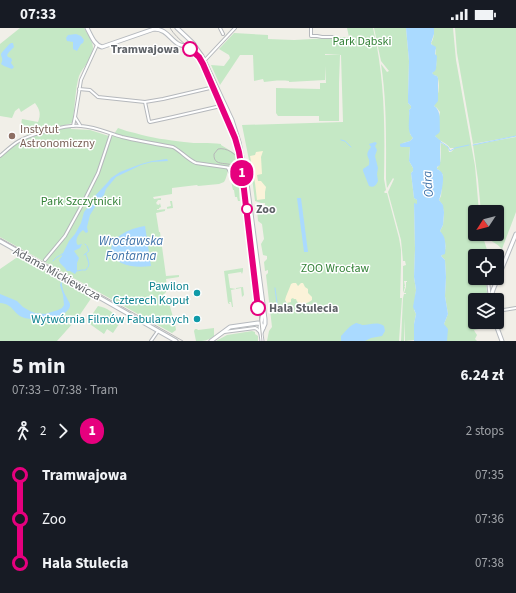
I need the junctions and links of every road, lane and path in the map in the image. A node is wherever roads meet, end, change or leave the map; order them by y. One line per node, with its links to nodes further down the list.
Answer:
1 (87, 28): 9 (main road)
2 (177, 28): 8 (main road)
3 (220, 28): 6 (street)
4 (235, 28): 10 (street)
5 (311, 28): 7 (street)
6 (223, 34)
7 (333, 37)
8 (194, 44): 9 (main road); 10 (main road)
9 (97, 45): 12 (street)
10 (205, 60): 11 (main road)
11 (216, 86): 13 (street); 14 (main road)
12 (79, 88): 13 (street); 15 (street)
13 (145, 102): 14 (street)
14 (225, 105): 21 (main road)
15 (75, 117): 16 (street); 17 (street)
16 (80, 125): 17 (street); 18 (street)
17 (73, 126): 19 (street)
18 (111, 134): 20 (street); 25 (street)
19 (0, 156)
20 (227, 168): 22 (street); 22 (street)
21 (244, 168): 22 (street); 29 (main road)
22 (233, 170)
23 (516, 234): 26 (main road)
24 (0, 241): 33 (main road, Adama Mickiewicza)
25 (45, 260)
26 (492, 293)
27 (516, 308): 28 (street)
28 (504, 310)
29 (264, 312): 30 (main road); 31 (main road)
30 (261, 324): 31 (main road); 34 (main road); 35 (main road)
31 (263, 328): 35 (main road)
32 (498, 329): 40 (main road)
33 (158, 331): 36 (street); 37 (main road, Adama Mickiewicza)
34 (224, 332): 35 (street); 38 (main road)
35 (261, 333): 39 (main road)
36 (151, 341)
37 (176, 341)
38 (211, 341)
39 (262, 341)
40 (502, 341)

